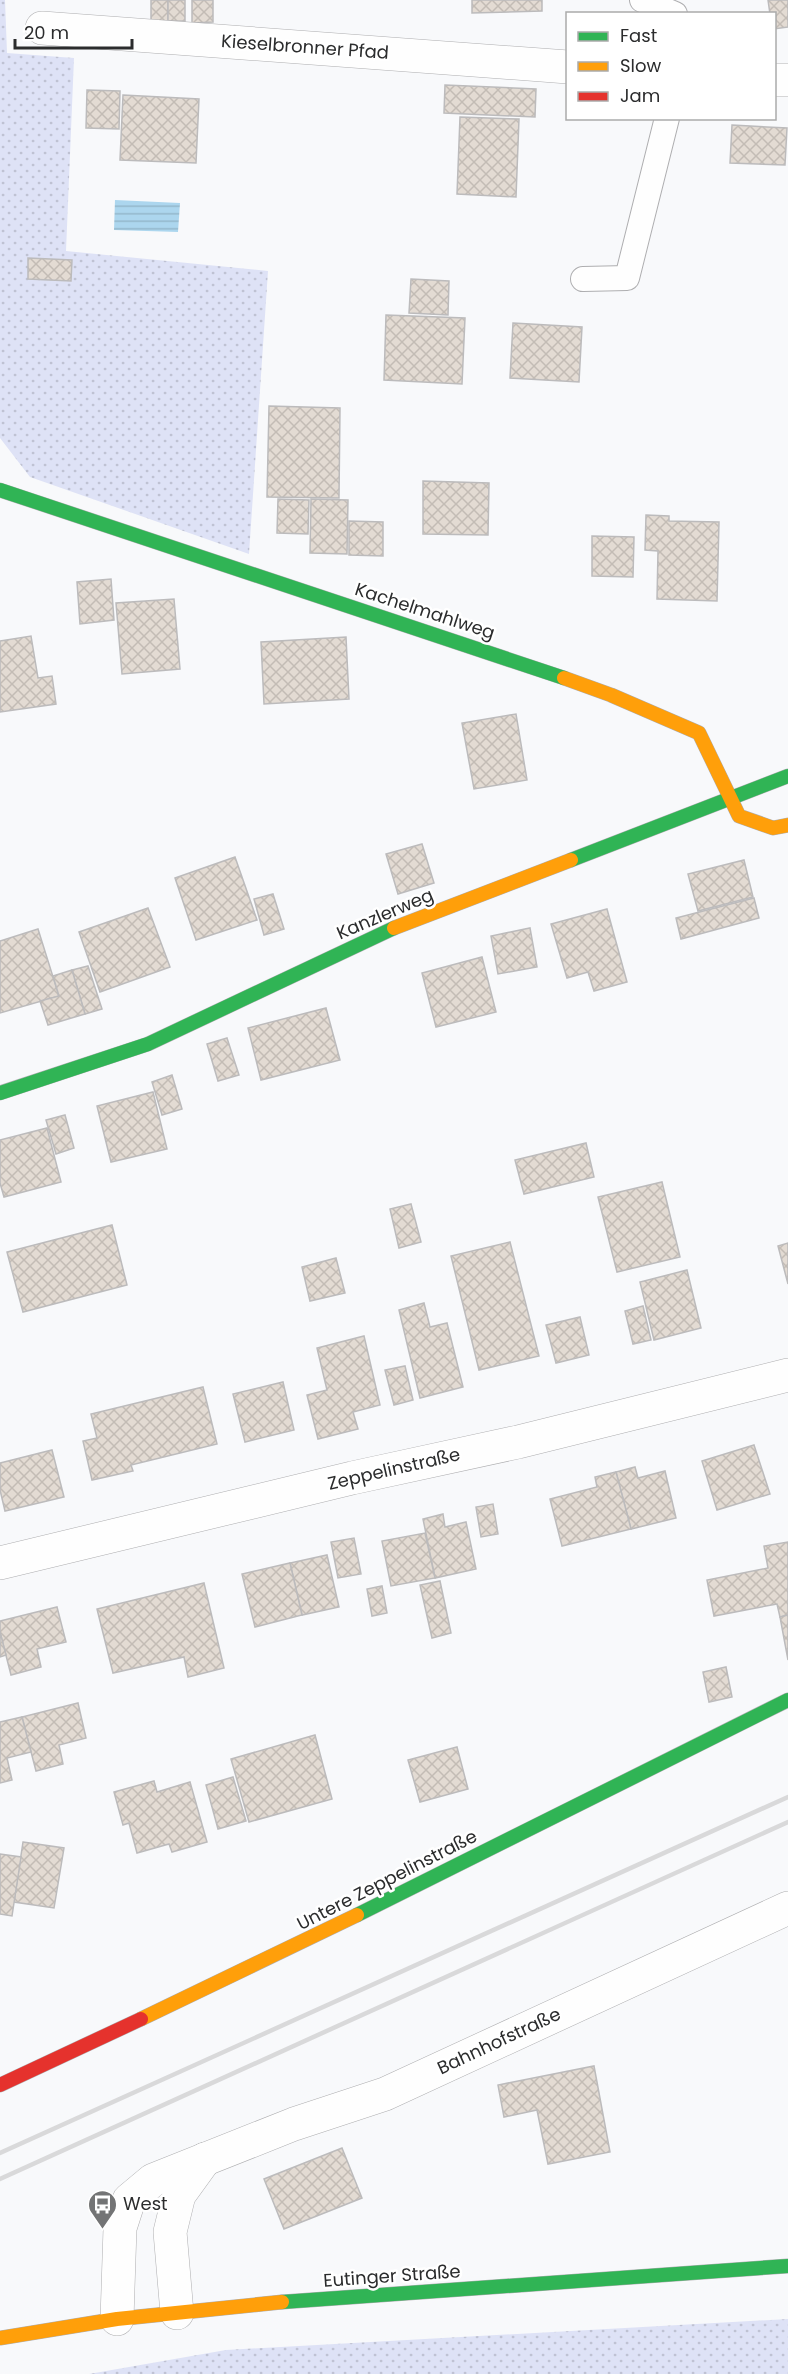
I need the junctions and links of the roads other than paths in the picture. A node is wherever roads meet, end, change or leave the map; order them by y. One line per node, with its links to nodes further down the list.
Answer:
1 (642, 0): 2 (lane)
2 (670, 12)
3 (42, 27): 4 (street, Kieselbronner Pfad)
4 (566, 67)
5 (666, 120): 6 (lane)
6 (583, 279)
7 (0, 490): 9 (street, Kachelmahlweg)
8 (788, 776): 9 (street, Kanzlerweg)
9 (731, 799): 10 (street, Kachelmahlweg); 11 (street, Kanzlerweg)
10 (788, 825)
11 (0, 1093)
12 (788, 1375): 13 (street, Zeppelinstraße)
13 (0, 1563)
14 (788, 1700): 16 (street, Untere Zeppelinstraße)
15 (788, 1908): 17 (street, Bahnhofstraße)
16 (0, 2085)
17 (205, 2159): 19 (street); 20 (street, Bahnhofstraße)
18 (788, 2266): 19 (street, Eutinger Straße)
19 (177, 2313): 20 (street, Eutinger Straße)
20 (117, 2319): 21 (street, Eutinger Straße)
21 (0, 2338)

